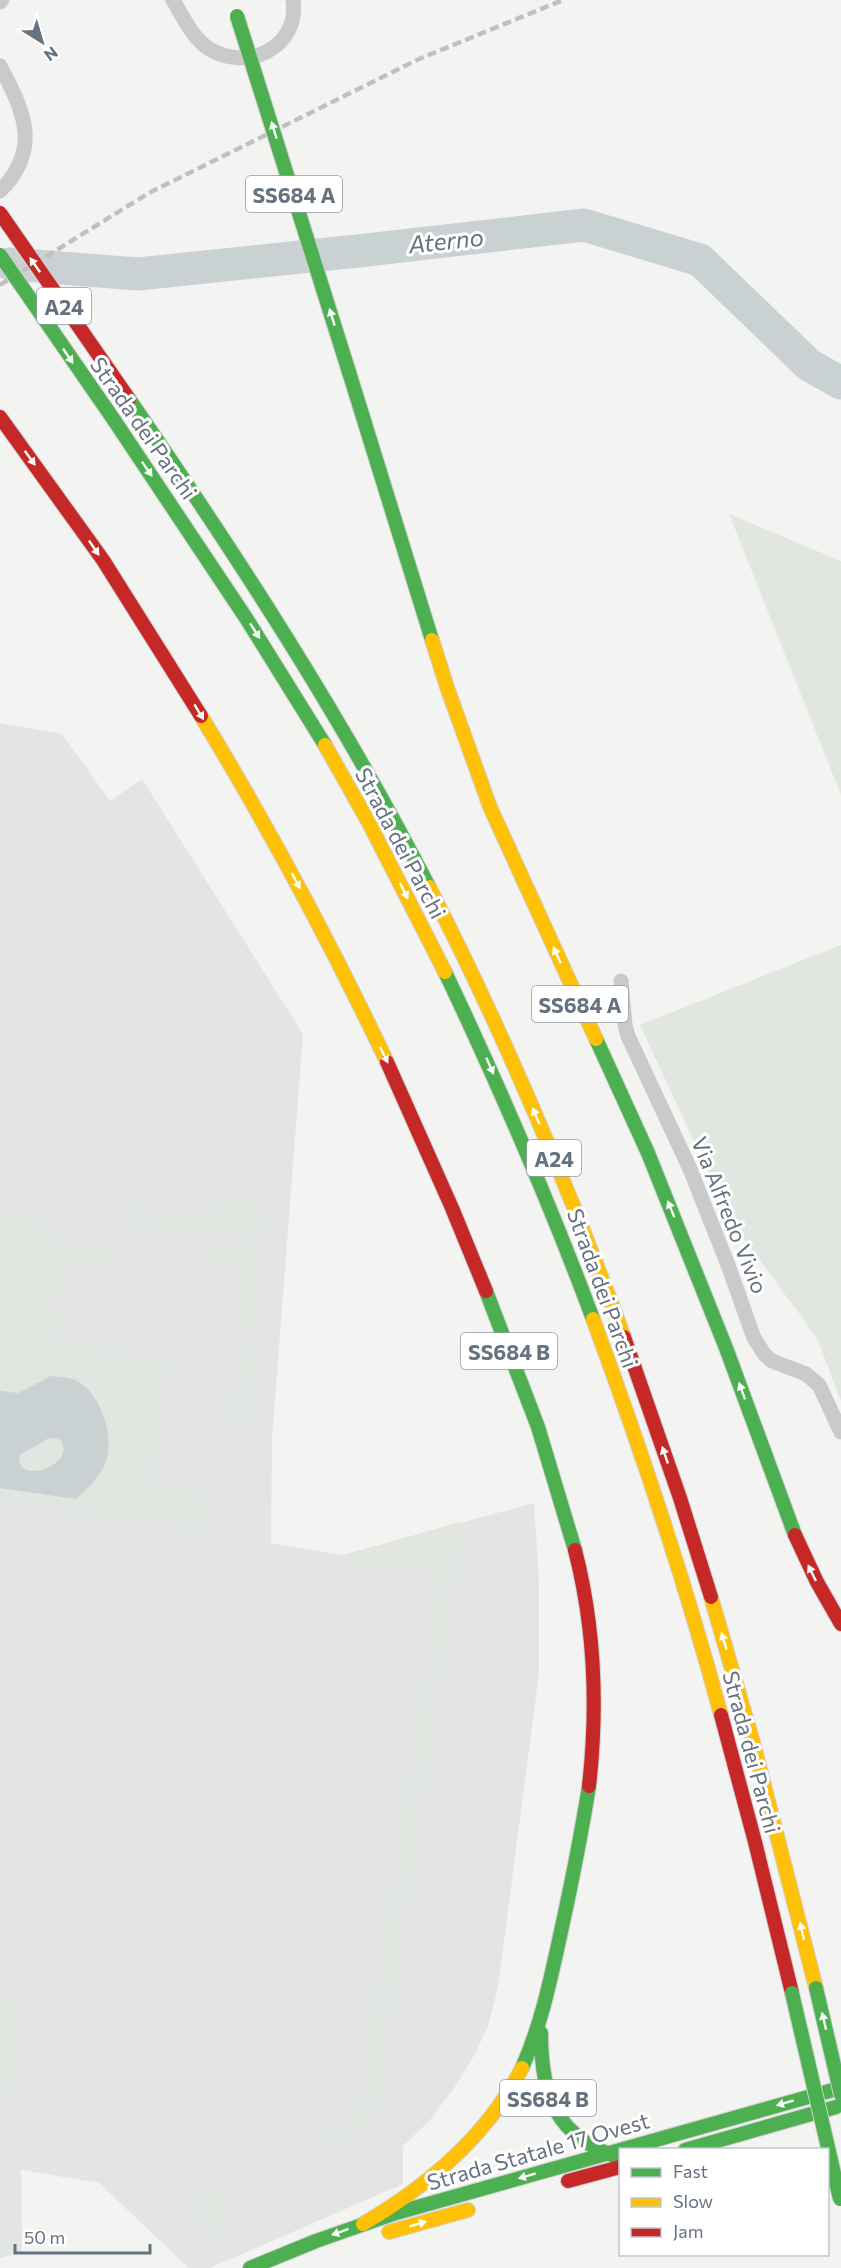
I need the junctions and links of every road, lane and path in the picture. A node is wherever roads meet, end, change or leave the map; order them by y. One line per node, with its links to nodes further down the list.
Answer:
1 (173, 0): 3 (street)
2 (231, 0): 11 (main road, SS684 A, one-way to 2, bridge)
3 (293, 0)
4 (0, 66): 5 (street)
5 (0, 191)
6 (0, 213): 14 (main road, Strada dei Parchi / A24, one-way to 6, bridge)
7 (0, 255): 18 (main road, Strada dei Parchi / A24, one-way to 18, bridge)
8 (0, 417): 12 (main road, SS684 B, one-way to 12)
9 (621, 981): 10 (street, Via Alfredo Vivio)
10 (841, 1432)
11 (841, 1624)
12 (542, 2016): 21 (main road, SS684 B); 27 (main road, SS684 B)
13 (841, 2088): 16 (main road, Strada Statale 17 Ovest, one-way to 16)
14 (841, 2096)
15 (841, 2106): 17 (main road)
16 (626, 2148)
17 (692, 2148)
18 (828, 2148)
19 (619, 2150): 21 (main road, Strada Statale 17 Ovest, one-way to 21)
20 (829, 2152): 26 (main road, Strada dei Parchi / A24, one-way to 26, bridge)
21 (605, 2154): 22 (main road, SS684 B); 27 (main road, Strada Statale 17 Ovest, one-way to 27)
22 (619, 2158)
23 (619, 2168): 24 (main road, Strada Statale 17 Ovest)
24 (553, 2185)
25 (487, 2204): 28 (main road, Strada Statale 17 Ovest, one-way to 25)
26 (841, 2204)
27 (363, 2224): 30 (main road, Strada Statale 17 Ovest, one-way to 30)
28 (376, 2236)
29 (356, 2242): 31 (main road)
30 (250, 2268)
31 (282, 2268)

